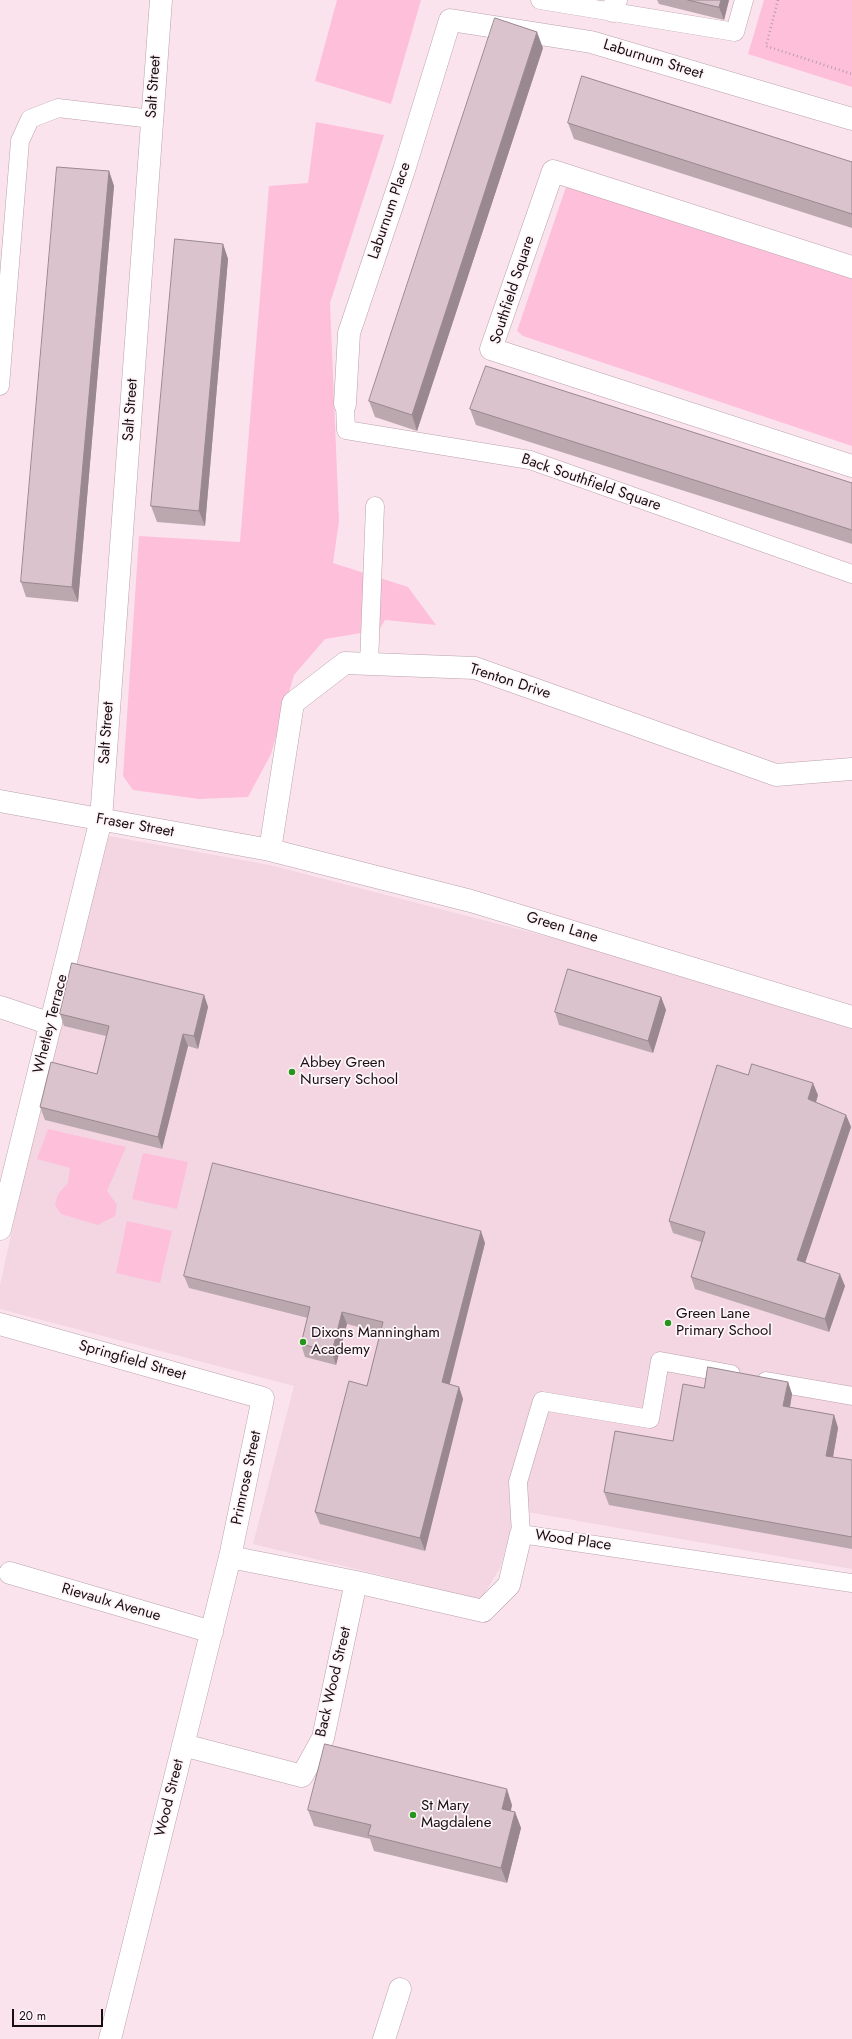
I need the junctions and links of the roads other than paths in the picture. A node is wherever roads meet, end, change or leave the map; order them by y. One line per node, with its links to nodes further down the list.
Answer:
1 (161, 0): 6 (street, Salt Street)
2 (540, 0): 4 (lane)
3 (744, 0): 4 (lane)
4 (615, 6)
5 (450, 20): 7 (street, Laburnum Street); 12 (street, Laburnum Place)
6 (152, 119): 11 (lane); 19 (street, Salt Street)
7 (852, 120)
8 (852, 268): 9 (street, Southfield Square)
9 (491, 349): 10 (street); 13 (street, Southfield Square)
10 (484, 371)
11 (0, 386)
12 (344, 404): 15 (lane, Back Southfield Square)
13 (852, 466)
14 (375, 506): 16 (lane)
15 (852, 574)
16 (369, 664): 17 (street, Trenton Drive); 20 (street, Trenton Drive)
17 (852, 769)
18 (0, 801): 19 (street, Fraser Street)
19 (101, 820): 20 (street, Fraser Street); 23 (street, Whetley Terrace)
20 (270, 850): 22 (street, Green Lane)
21 (0, 1007): 23 (street)
22 (852, 1016)
23 (51, 1024): 24 (street, Whetley Terrace)
24 (4, 1199): 25 (street, Whetley Terrace)
25 (0, 1229)
26 (0, 1324): 28 (street, Springfield Street)
27 (852, 1396): 29 (lane)
28 (263, 1398): 30 (street, Primrose Street)
29 (521, 1534): 32 (street, Wood Place); 33 (lane, Wood Place)
30 (230, 1557): 32 (street, Wood Place); 34 (street, Wood Street)
31 (10, 1573): 34 (street, Rievaulx Avenue)
32 (356, 1582): 35 (street, Back Wood Street)
33 (852, 1582)
34 (212, 1632): 35 (street, Wood Street)
35 (184, 1745): 37 (street, Wood Street)
36 (400, 1989): 38 (street)
37 (110, 2039)
38 (384, 2039)

